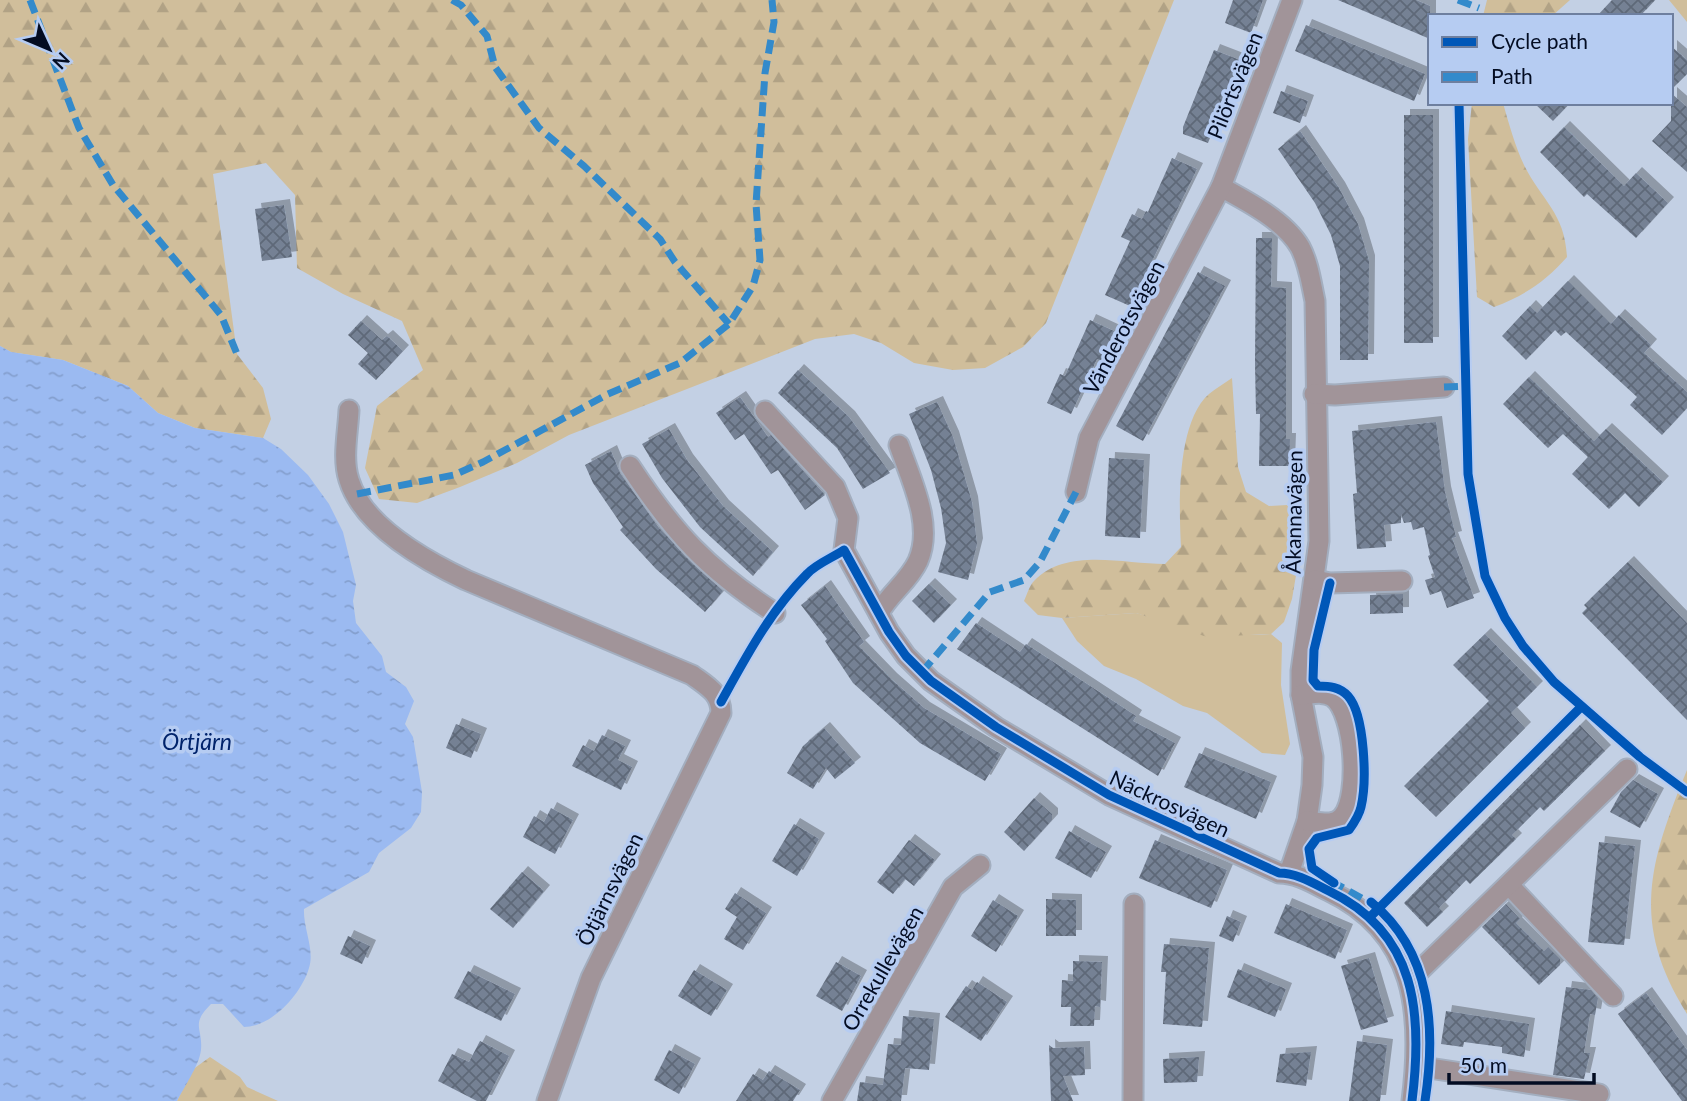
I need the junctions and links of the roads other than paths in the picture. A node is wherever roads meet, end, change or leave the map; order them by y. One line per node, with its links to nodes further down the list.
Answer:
1 (1292, 0): 2 (street, Pilörtsvägen)
2 (1221, 187): 4 (street, Åkannavägen); 9 (street, Vänderotsvägen)
3 (1444, 387): 4 (street)
4 (1314, 394): 10 (street, Åkannavägen)
5 (349, 410): 25 (street, Ötjärnsvägen)
6 (765, 411): 13 (street, Näckrosvägen)
7 (899, 445): 13 (street)
8 (630, 466): 12 (street)
9 (1076, 492)
10 (1315, 580): 11 (street); 14 (street, Åkannavägen)
11 (1402, 581)
12 (775, 613)
13 (879, 613): 18 (street, Näckrosvägen)
14 (1301, 695): 16 (street, Åkannavägen); 16 (street)
15 (1627, 769): 19 (street)
16 (1307, 821): 18 (street, Åkannavägen)
17 (980, 865): 26 (street, Orrekullevägen)
18 (1289, 873): 21 (street, Näckrosvägen)
19 (1510, 886): 21 (street); 22 (street)
20 (1134, 904): 27 (street)
21 (1410, 980): 23 (street, Näckrosvägen)
22 (1614, 996)
23 (1416, 1066): 24 (street); 28 (street, Näckrosvägen)
24 (1599, 1094)
25 (547, 1101)
26 (832, 1101)
27 (1133, 1101)
28 (1412, 1101)

